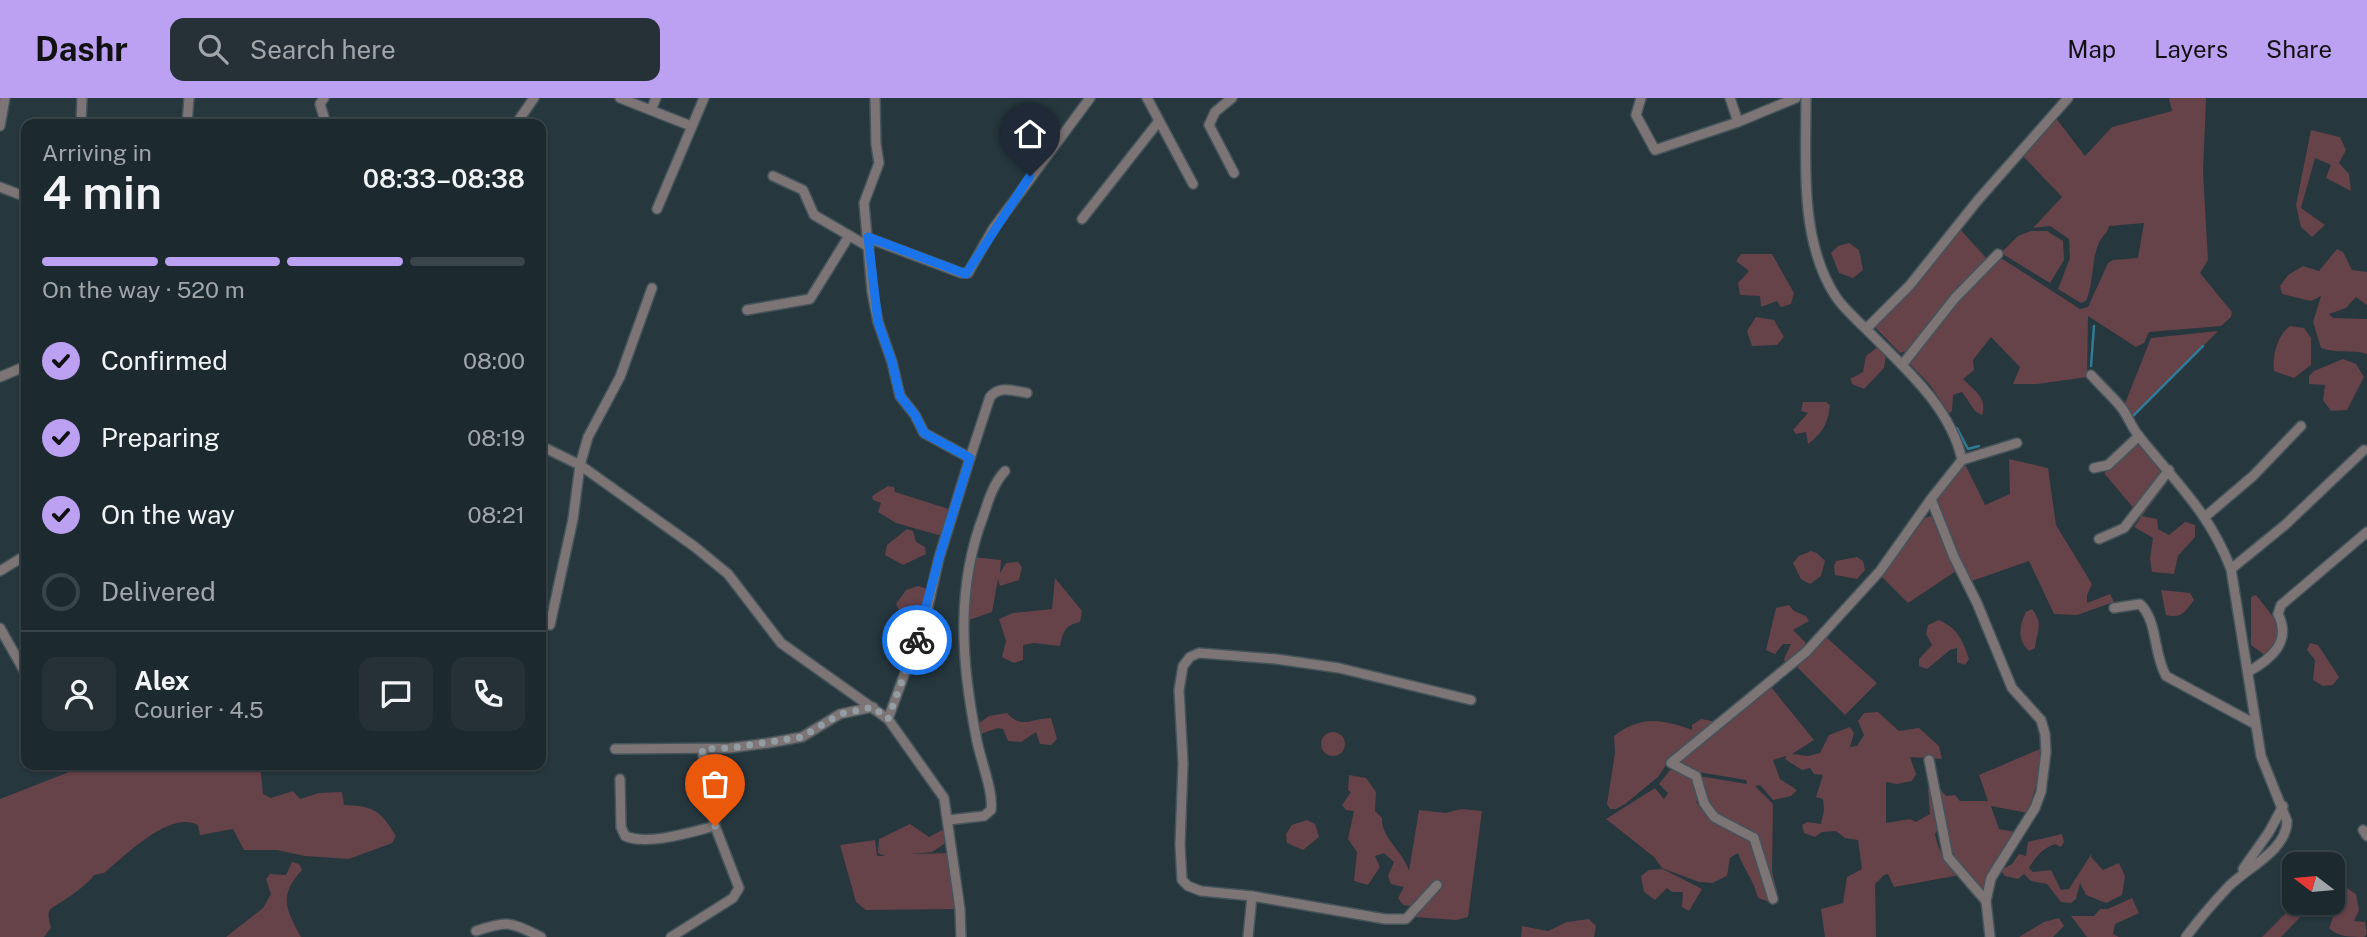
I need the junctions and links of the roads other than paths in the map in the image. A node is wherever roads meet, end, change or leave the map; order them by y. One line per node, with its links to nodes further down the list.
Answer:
1 (5, 98): 25 (street)
2 (82, 98): 19 (street)
3 (189, 98): 20 (street)
4 (324, 98): 21 (street)
5 (534, 98): 22 (street)
6 (620, 98): 18 (street)
7 (656, 98): 18 (street)
8 (704, 98): 26 (street)
9 (875, 98): 35 (street)
10 (1090, 98): 35 (street)
11 (1147, 98): 23 (street)
12 (1232, 98): 27 (street)
13 (1641, 98): 24 (street)
14 (1730, 98): 24 (street)
15 (1796, 98): 24 (street)
16 (1806, 98): 39 (street)
17 (2068, 98): 39 (street)
18 (650, 110): 26 (street)
19 (81, 119)
20 (187, 119)
21 (324, 119)
22 (519, 119)
23 (1159, 121): 29 (street); 33 (street)
24 (1738, 122)
25 (0, 126)
26 (691, 126): 32 (street)
27 (1234, 173)
28 (773, 176): 34 (street)
29 (1193, 184)
30 (0, 187): 31 (street)
31 (21, 195)
32 (657, 209)
33 (1082, 219)
34 (849, 236): 35 (street); 38 (street)
35 (868, 242): 50 (street)
36 (1998, 254): 40 (street)
37 (652, 288): 52 (street)
38 (747, 310)
39 (1866, 329): 40 (street)
40 (1902, 365): 51 (street)
41 (21, 368): 43 (street)
42 (2091, 375): 46 (street)
43 (0, 377)
44 (1027, 393): 50 (street)
45 (2301, 426): 57 (street)
46 (2139, 436): 53 (street); 54 (street)
47 (2017, 443): 51 (street)
48 (546, 448): 52 (street)
49 (2364, 450): 61 (street)
50 (970, 458): 70 (street)
51 (1962, 460): 56 (street)
52 (580, 465): 64 (street); 69 (street)
53 (2094, 468)
54 (2169, 470): 57 (street); 59 (street)
55 (1005, 471): 76 (street)
56 (1931, 499): 80 (street); 81 (street)
57 (2206, 516): 61 (street)
58 (2367, 532): 67 (street)
59 (2099, 539)
60 (21, 558): 62 (street)
61 (2231, 569): 67 (street)
62 (0, 571)
63 (2114, 608): 71 (street)
64 (550, 625)
65 (0, 628): 66 (street)
66 (21, 665)
67 (2248, 672): 71 (street)
68 (1471, 700): 79 (street)
69 (873, 707): 70 (street); 72 (street)
70 (888, 719): 76 (street)
71 (2255, 723): 88 (street)
72 (702, 749): 73 (street); 77 (street)
73 (615, 750)
74 (1929, 760): 81 (street)
75 (620, 779): 77 (street)
76 (948, 820): 85 (street)
77 (715, 826): 84 (street)
78 (1437, 885): 79 (street)
79 (1252, 896): 86 (street)
80 (1773, 900)
81 (1986, 901): 87 (street)
82 (476, 931): 83 (street)
83 (541, 937)
84 (671, 937)
85 (961, 937)
86 (1248, 937)
87 (1990, 937)
88 (2186, 937)

